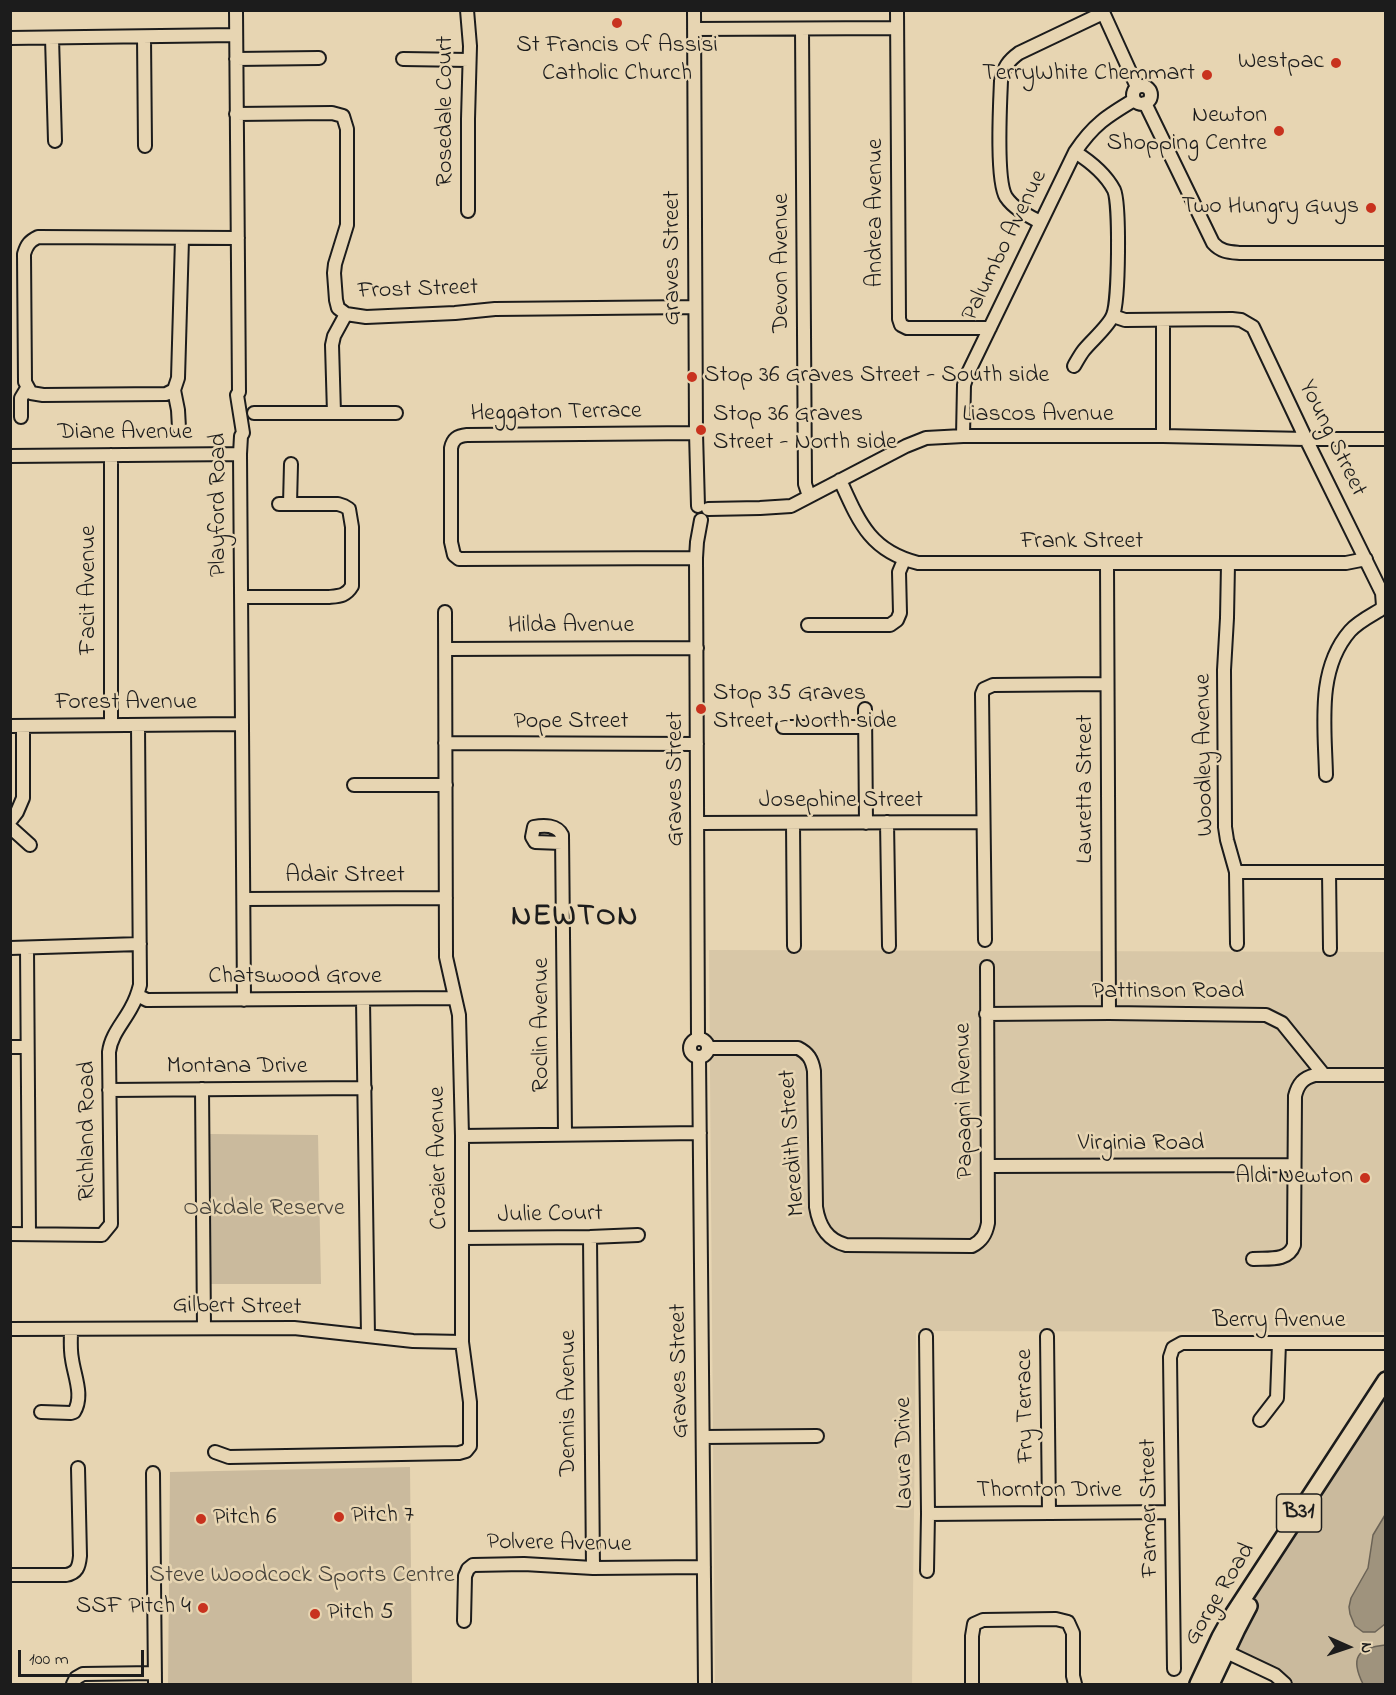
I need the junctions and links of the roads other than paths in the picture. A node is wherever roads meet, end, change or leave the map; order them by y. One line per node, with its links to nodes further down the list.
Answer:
1 (236, 10): 9 (street, Playford Road)
2 (467, 10): 16 (street, Rosedale Court)
3 (694, 10): 7 (street, Graves Street)
4 (897, 10): 6 (street, Andrea Avenue)
5 (1103, 12): 17 (street); 23 (street)
6 (897, 28): 8 (street); 31 (street, Andrea Avenue)
7 (694, 29): 8 (street); 27 (street, Graves Street)
8 (802, 29): 50 (street, Devon Avenue)
9 (236, 34): 10 (street); 14 (street, Playford Road)
10 (144, 37): 11 (street); 20 (street)
11 (52, 38): 12 (street); 19 (street)
12 (10, 39)
13 (319, 58): 14 (street)
14 (236, 59): 18 (street, Playford Road)
15 (403, 59): 16 (street)
16 (469, 60): 22 (street, Rosedale Court)
17 (1139, 102): 21 (street, Palumbo Avenue); 26 (street)
18 (236, 114): 24 (street, Playford Road); 28 (street, Frost Street)
19 (55, 141)
20 (145, 146)
21 (1075, 152): 23 (street, Palumbo Avenue); 29 (street)
22 (468, 211)
23 (1040, 222): 31 (street, Palumbo Avenue)
24 (238, 238): 25 (street); 45 (street, Playford Road)
25 (182, 239): 33 (street); 34 (street)
26 (1386, 254)
27 (695, 307): 28 (street, Frost Street); 40 (street, Graves Street)
28 (346, 314): 36 (street)
29 (1113, 316): 30 (street); 32 (street)
30 (1163, 320): 42 (street); 43 (street, Young Street)
31 (990, 328): 41 (street, Palumbo Avenue)
32 (1074, 366)
33 (27, 388): 34 (street); 38 (street)
34 (174, 390): 39 (street)
35 (254, 413): 36 (street)
36 (334, 413): 37 (street)
37 (396, 413)
38 (21, 417)
39 (179, 428)
40 (696, 433): 51 (street, Graves Street); 52 (street, Heggaton Terrace)
41 (963, 436): 42 (street, Liascos Avenue); 49 (street, Liascos Avenue)
42 (1163, 436): 43 (street, Liascos Avenue)
43 (1306, 439): 44 (street, Liascos Avenue); 53 (street, Young Street)
44 (1386, 439)
45 (240, 454): 46 (street, Diane Avenue); 57 (street, Playford Road)
46 (111, 455): 47 (street, Diane Avenue); 65 (street, Facit Avenue)
47 (10, 456)
48 (291, 464): 57 (street)
49 (840, 480): 50 (street, Liascos Avenue); 54 (street, Frank Street)
50 (809, 496): 51 (street, Liascos Avenue)
51 (702, 512): 52 (street, Graves Street)
52 (696, 558): 60 (street, Graves Street)
53 (1366, 559): 56 (street, Frank Street); 72 (street, Young Street)
54 (904, 560): 55 (street, Frank Street); 59 (street)
55 (1107, 564): 56 (street, Frank Street); 62 (street, Lauretta Street)
56 (1228, 564): 84 (street, Woodley Avenue)
57 (241, 597): 64 (street, Playford Road)
58 (446, 612): 61 (street, Crozier Avenue)
59 (807, 625)
60 (697, 648): 61 (street, Hilda Avenue); 71 (street, Graves Street)
61 (446, 649): 70 (street, Crozier Avenue)
62 (1107, 684): 78 (street); 102 (street, Lauretta Street)
63 (865, 709): 69 (street)
64 (242, 724): 66 (street, Forest Avenue); 88 (street, Playford Road)
65 (111, 725): 66 (street, Forest Avenue); 67 (street, Forest Avenue)
66 (138, 725): 90 (street, Richland Road)
67 (17, 726): 75 (street)
68 (783, 727): 69 (street)
69 (865, 727): 76 (street)
70 (446, 743): 71 (street, Pope Street); 74 (street, Crozier Avenue)
71 (697, 744): 80 (street, Graves Street)
72 (1326, 775)
73 (354, 784): 74 (street)
74 (446, 785): 87 (street, Crozier Avenue)
75 (10, 821)
76 (866, 822): 77 (street, Josephine Street); 79 (street, Josephine Street)
77 (887, 822): 78 (street, Josephine Street); 93 (street)
78 (983, 822): 89 (street)
79 (793, 823): 80 (street, Josephine Street); 92 (street)
80 (698, 824): 106 (street, Graves Street)
81 (10, 827): 83 (street)
82 (562, 843): 113 (street, Roclin Avenue)
83 (30, 845)
84 (1236, 872): 85 (street); 91 (street, Woodley Avenue)
85 (1329, 872): 86 (street); 96 (street)
86 (1386, 872)
87 (446, 898): 88 (street, Adair Street); 99 (street, Crozier Avenue)
88 (244, 899): 101 (street, Playford Road)
89 (985, 940)
90 (140, 944): 95 (street); 98 (street, Richland Road)
91 (1237, 944)
92 (794, 946)
93 (889, 946)
94 (10, 948): 95 (street)
95 (27, 948): 105 (street)
96 (1330, 949)
97 (987, 967): 103 (street, Papagni Avenue)
98 (137, 995): 101 (street, Chatswood Grove); 111 (street, Richland Road)
99 (455, 998): 100 (street, Chatswood Grove); 114 (street, Crozier Avenue)
100 (363, 999): 101 (street, Chatswood Grove); 109 (street)
101 (244, 1000)
102 (1109, 1013): 103 (street, Pattinson Road); 107 (street, Pattinson Road)
103 (986, 1014): 116 (street, Papagni Avenue)
104 (10, 1047): 105 (street)
105 (26, 1047): 118 (street)
106 (704, 1053): 112 (street, Graves Street); 119 (street, Meredith Street)
107 (1324, 1075): 108 (street); 115 (street)
108 (1386, 1075)
109 (365, 1088): 110 (street, Montana Drive); 127 (street)
110 (202, 1089): 111 (street, Montana Drive); 124 (street)
111 (109, 1090): 118 (street, Richland Road)
112 (700, 1133): 113 (street); 139 (street, Graves Street)
113 (565, 1134): 114 (street)
114 (462, 1136): 122 (street, Crozier Avenue)
115 (1294, 1165): 116 (street, Virginia Road); 123 (street)
116 (988, 1166): 119 (street, Papagni Avenue)
117 (10, 1234): 118 (street, Richland Road)
118 (29, 1234)
119 (985, 1234)
120 (638, 1235): 121 (street, Julie Court)
121 (590, 1237): 122 (street, Julie Court); 147 (street, Dennis Avenue)
122 (462, 1238): 130 (street, Crozier Avenue)
123 (1253, 1258)
124 (204, 1328): 126 (street, Gilbert Street); 127 (street, Gilbert Street)
125 (10, 1329): 126 (street, Gilbert Street)
126 (71, 1329): 136 (street)
127 (368, 1336): 130 (street, Gilbert Street)
128 (926, 1336): 145 (street, Laura Drive)
129 (1047, 1336): 144 (street, Fry Terrace)
130 (462, 1342): 140 (street, Crozier Avenue)
131 (1279, 1343): 132 (street, Berry Avenue); 133 (street, Berry Avenue); 137 (street)
132 (1386, 1343)
133 (1173, 1348): 143 (street, Farmer Street)
134 (1386, 1380): 151 (main road, Gorge Road / B31)
135 (1386, 1396): 151 (main road, Gorge Road / B31)
136 (41, 1412)
137 (1260, 1420)
138 (818, 1436): 139 (street)
139 (703, 1437): 146 (street, Graves Street)
140 (214, 1452)
141 (78, 1468): 149 (street)
142 (153, 1473): 153 (street)
143 (1171, 1512): 144 (street, Thornton Drive); 152 (street, Farmer Street)
144 (1049, 1513): 145 (street, Thornton Drive)
145 (928, 1514): 148 (street, Laura Drive)
146 (704, 1567): 147 (street, Polvere Avenue); 155 (street, Graves Street)
147 (593, 1568): 150 (street, Polvere Avenue)
148 (927, 1570)
149 (10, 1575)
150 (464, 1621)
151 (1220, 1649): 158 (main road, Gorge Road / B31); 159 (main road, Gorge Road / B31); 160 (street)
152 (1174, 1669)
153 (155, 1678): 154 (street)
154 (73, 1684)
155 (705, 1684)
156 (972, 1684): 157 (street)
157 (1075, 1684)
158 (1198, 1684)
159 (1212, 1684)
160 (1285, 1684)

